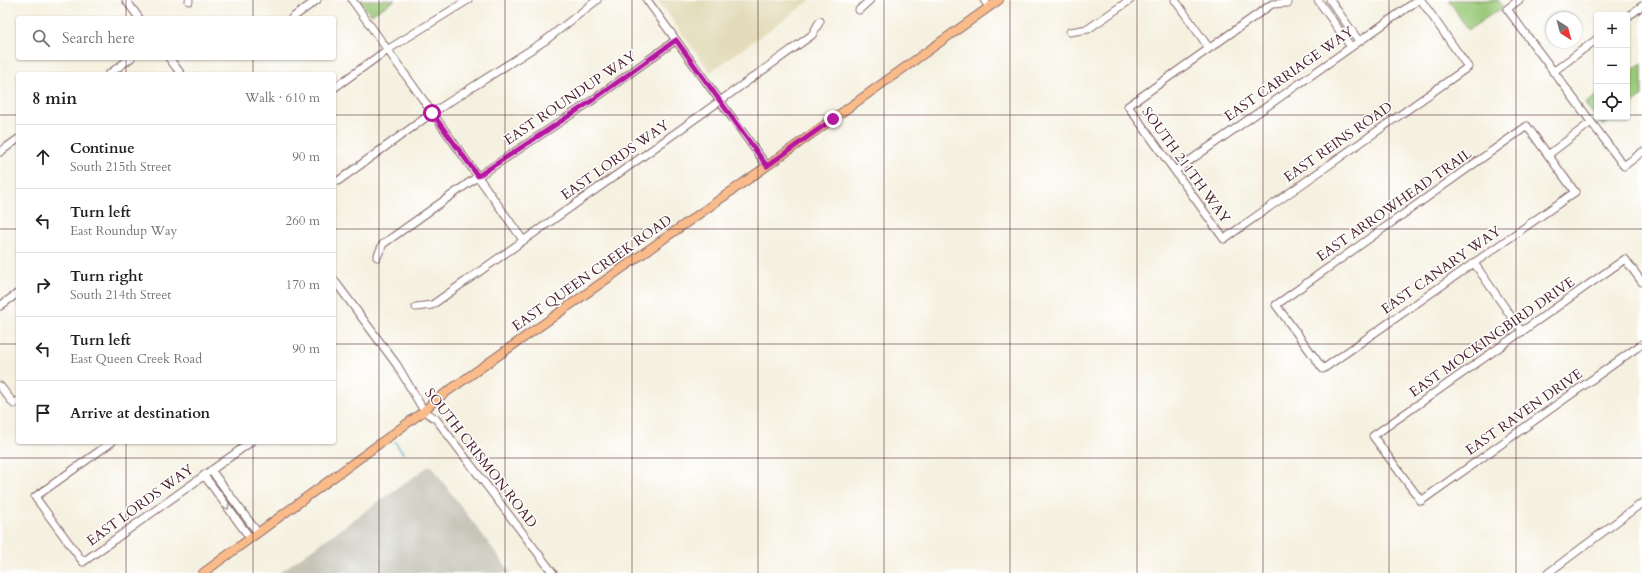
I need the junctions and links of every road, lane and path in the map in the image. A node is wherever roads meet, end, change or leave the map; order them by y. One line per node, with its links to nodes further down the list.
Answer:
1 (126, 0): 21 (street)
2 (317, 0): 22 (street)
3 (352, 0): 30 (street)
4 (468, 0): 30 (street)
5 (597, 0): 38 (street)
6 (648, 0): 25 (street)
7 (870, 0): 19 (street)
8 (984, 0): 18 (street)
9 (999, 0): 18 (main road, EAST QUEEN CREEK ROAD)
10 (1130, 0): 24 (street)
11 (1175, 0): 29 (street)
12 (1318, 0): 28 (street)
13 (1330, 0): 26 (street)
14 (1420, 0): 26 (street, EAST CARRIAGE WAY); 48 (street, EAST REINS ROAD)
15 (1519, 0): 35 (street)
16 (1288, 3): 29 (street)
17 (1642, 6): 20 (street)
18 (989, 8): 44 (main road, EAST QUEEN CREEK ROAD)
19 (859, 10)
20 (1630, 15)
21 (138, 16)
22 (295, 16)
23 (820, 21): 37 (street, EAST LORDS WAY)
24 (1070, 32)
25 (676, 40): 37 (street); 46 (street, EAST ROUNDUP WAY)
26 (1359, 41): 28 (street, EAST CARRIAGE WAY)
27 (1594, 41): 35 (street)
28 (1351, 46): 45 (street, EAST CARRIAGE WAY)
29 (1209, 48): 45 (street, SOUTH 211TH WAY)
30 (388, 50): 36 (street); 38 (street)
31 (128, 60): 33 (street)
32 (170, 60): 34 (street)
33 (111, 72)
34 (180, 72)
35 (1553, 72): 39 (street)
36 (336, 87)
37 (721, 101): 44 (street); 49 (street, EAST LORDS WAY)
38 (432, 113): 46 (street); 47 (street)
39 (1590, 123): 42 (street); 43 (street)
40 (16, 140): 41 (street)
41 (0, 152)
42 (1642, 152)
43 (1548, 155): 51 (street, EAST CANARY WAY); 59 (street, EAST ARROWHEAD TRAIL)
44 (767, 166): 62 (main road, EAST QUEEN CREEK ROAD)
45 (1175, 171): 48 (street, SOUTH 211TH WAY)
46 (478, 176): 49 (street); 50 (street, EAST ROUNDUP WAY)
47 (336, 181)
48 (1224, 239)
49 (523, 240): 56 (street, EAST LORDS WAY)
50 (377, 257)
51 (1474, 263): 57 (street); 59 (street, EAST CANARY WAY)
52 (1642, 282): 57 (street, EAST MOCKINGBIRD DRIVE)
53 (336, 283): 62 (street, SOUTH CRISMON ROAD)
54 (16, 294): 55 (street)
55 (0, 306)
56 (416, 307)
57 (1522, 332): 67 (street, EAST MOCKINGBIRD DRIVE)
58 (1642, 344): 67 (street, EAST RAVEN DRIVE)
59 (1323, 369)
60 (0, 386): 61 (street)
61 (16, 403)
62 (424, 411): 69 (main road, EAST QUEEN CREEK ROAD); 72 (street, SOUTH CRISMON ROAD)
63 (109, 444): 66 (street, EAST LORDS WAY)
64 (248, 444): 65 (street, EAST LORDS WAY)
65 (211, 470): 66 (street, EAST LORDS WAY); 69 (street)
66 (204, 475): 70 (street, one-way to 70)
67 (1421, 501)
68 (1642, 503): 73 (street)
69 (258, 533): 70 (main road, EAST QUEEN CREEK ROAD)
70 (250, 538): 71 (main road, EAST QUEEN CREEK ROAD)
71 (203, 573)
72 (552, 573)
73 (1548, 573)

